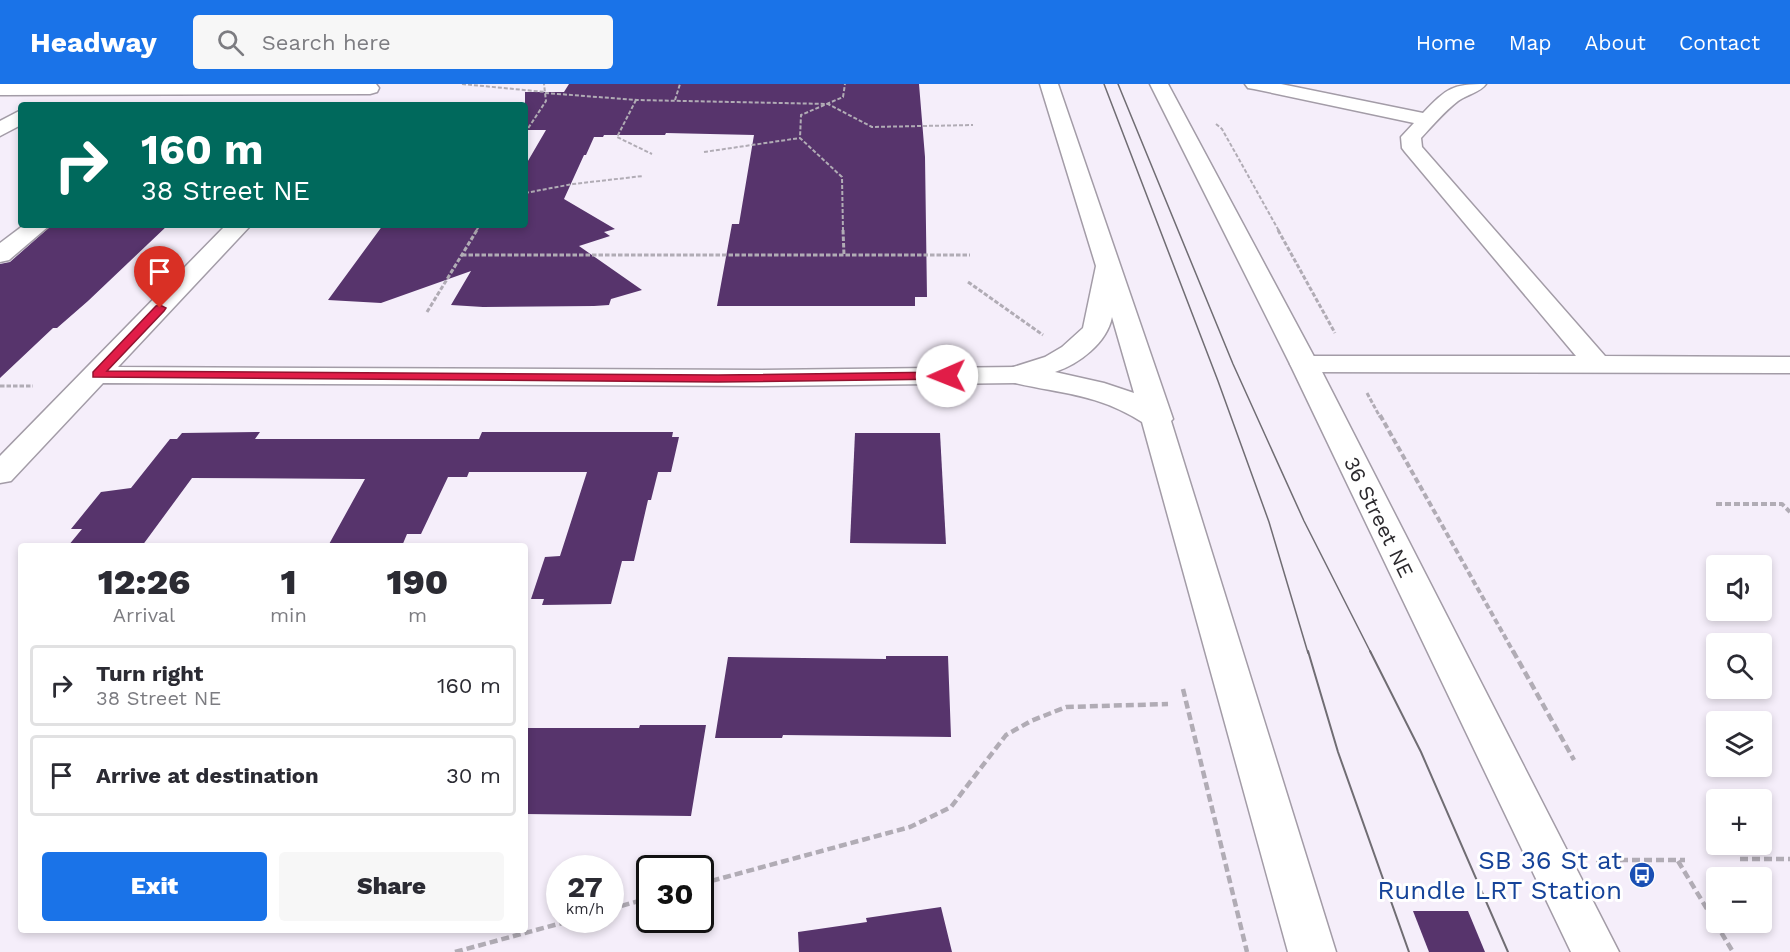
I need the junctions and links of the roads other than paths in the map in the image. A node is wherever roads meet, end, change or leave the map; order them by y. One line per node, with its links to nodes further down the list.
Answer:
1 (1049, 84): 18 (main road)
2 (1159, 84): 19 (main road, 36 Street NE)
3 (1254, 84): 13 (main road)
4 (1477, 84): 13 (main road)
5 (371, 86): 8 (main road); 11 (main road)
6 (0, 89): 7 (main road)
7 (62, 89): 8 (main road); 9 (main road)
8 (212, 89): 10 (main road)
9 (42, 102)
10 (195, 102)
11 (357, 102)
12 (18, 118): 14 (main road)
13 (1428, 120): 20 (main road)
14 (0, 130)
15 (34, 228): 17 (main road)
16 (236, 228): 22 (main road)
17 (0, 255)
18 (1109, 262): 23 (main road); 24 (main road)
19 (1304, 364): 20 (main road); 27 (main road, 36 Street NE)
20 (1597, 364): 21 (main road)
21 (1790, 365)
22 (97, 375): 23 (main road); 25 (main road)
23 (1017, 375): 24 (main road)
24 (1158, 419): 26 (main road)
25 (0, 474)
26 (1312, 952)
27 (1595, 952)

